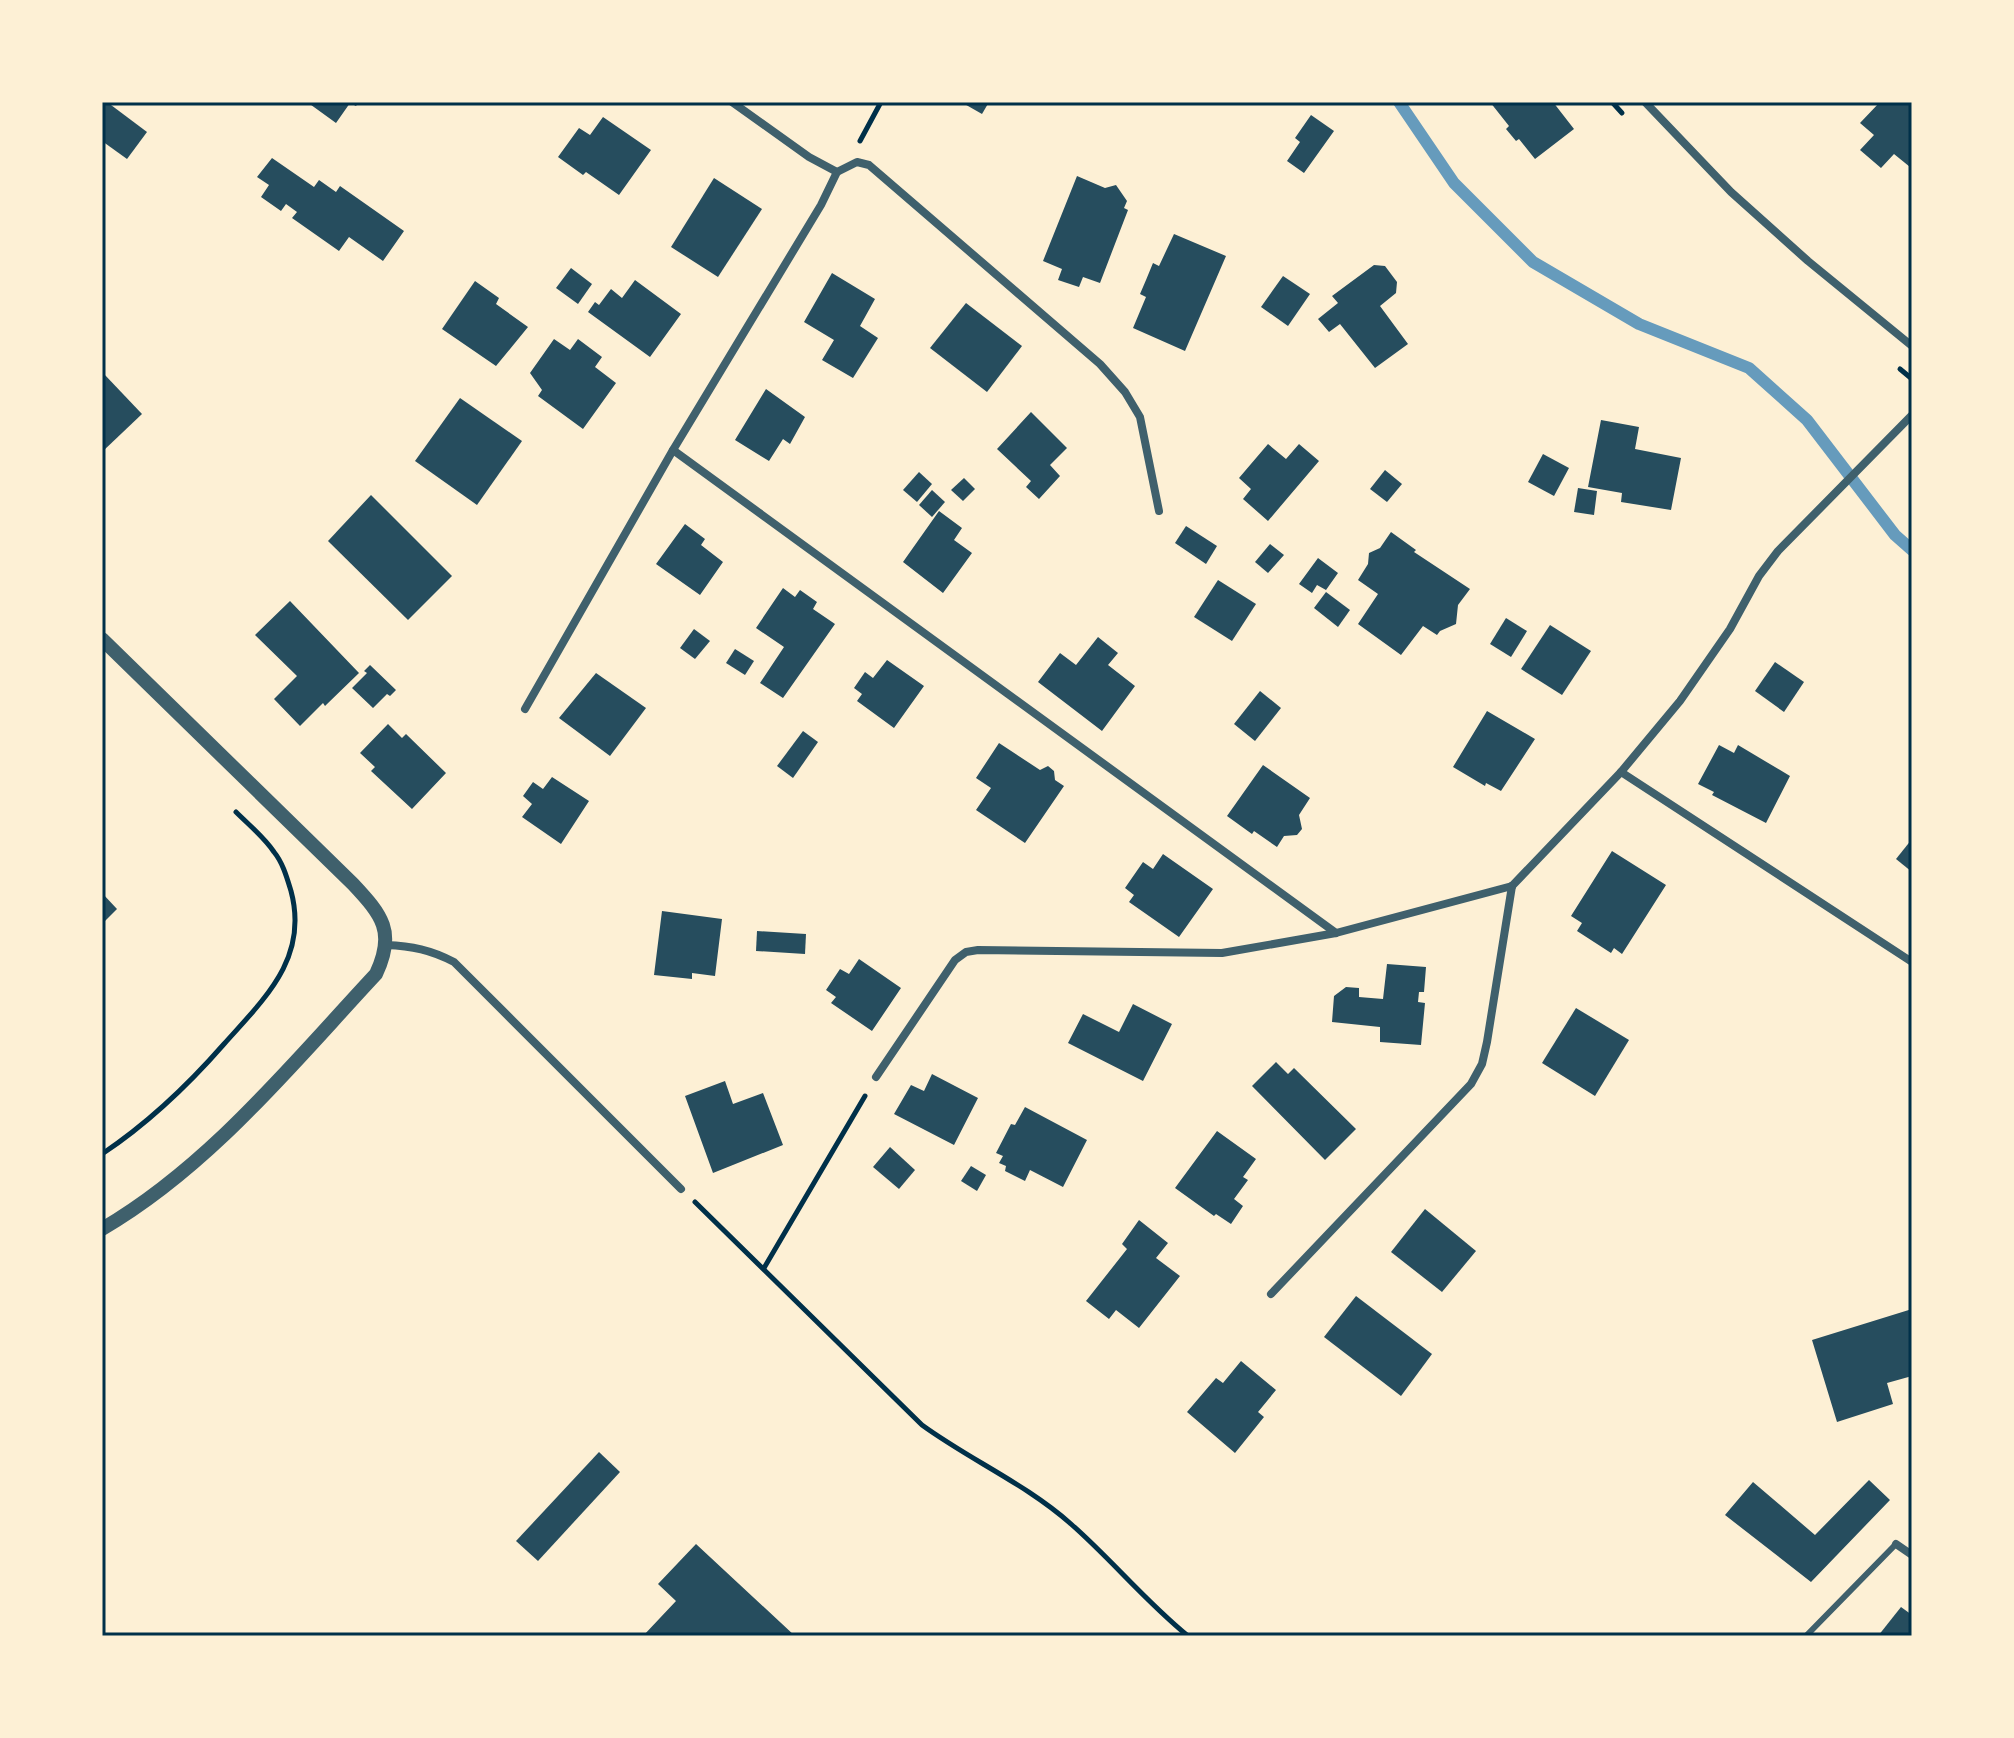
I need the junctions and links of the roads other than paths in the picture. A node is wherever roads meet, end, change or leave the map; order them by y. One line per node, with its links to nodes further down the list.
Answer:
1 (732, 102): 3 (street)
2 (1645, 102): 4 (street)
3 (837, 172): 6 (street); 7 (street)
4 (1912, 346)
5 (1912, 415): 10 (street)
6 (673, 450): 9 (street); 12 (street)
7 (1159, 511)
8 (102, 639): 13 (street)
9 (525, 709)
10 (1621, 772): 11 (street); 14 (street)
11 (1512, 886): 12 (street); 18 (street)
12 (1336, 933): 15 (street)
13 (386, 945): 16 (street); 17 (street)
14 (1912, 962)
15 (876, 1077)
16 (681, 1189)
17 (102, 1229)
18 (1271, 1294)
19 (1896, 1544): 20 (street); 21 (lane)
20 (1912, 1555)
21 (1806, 1636)

